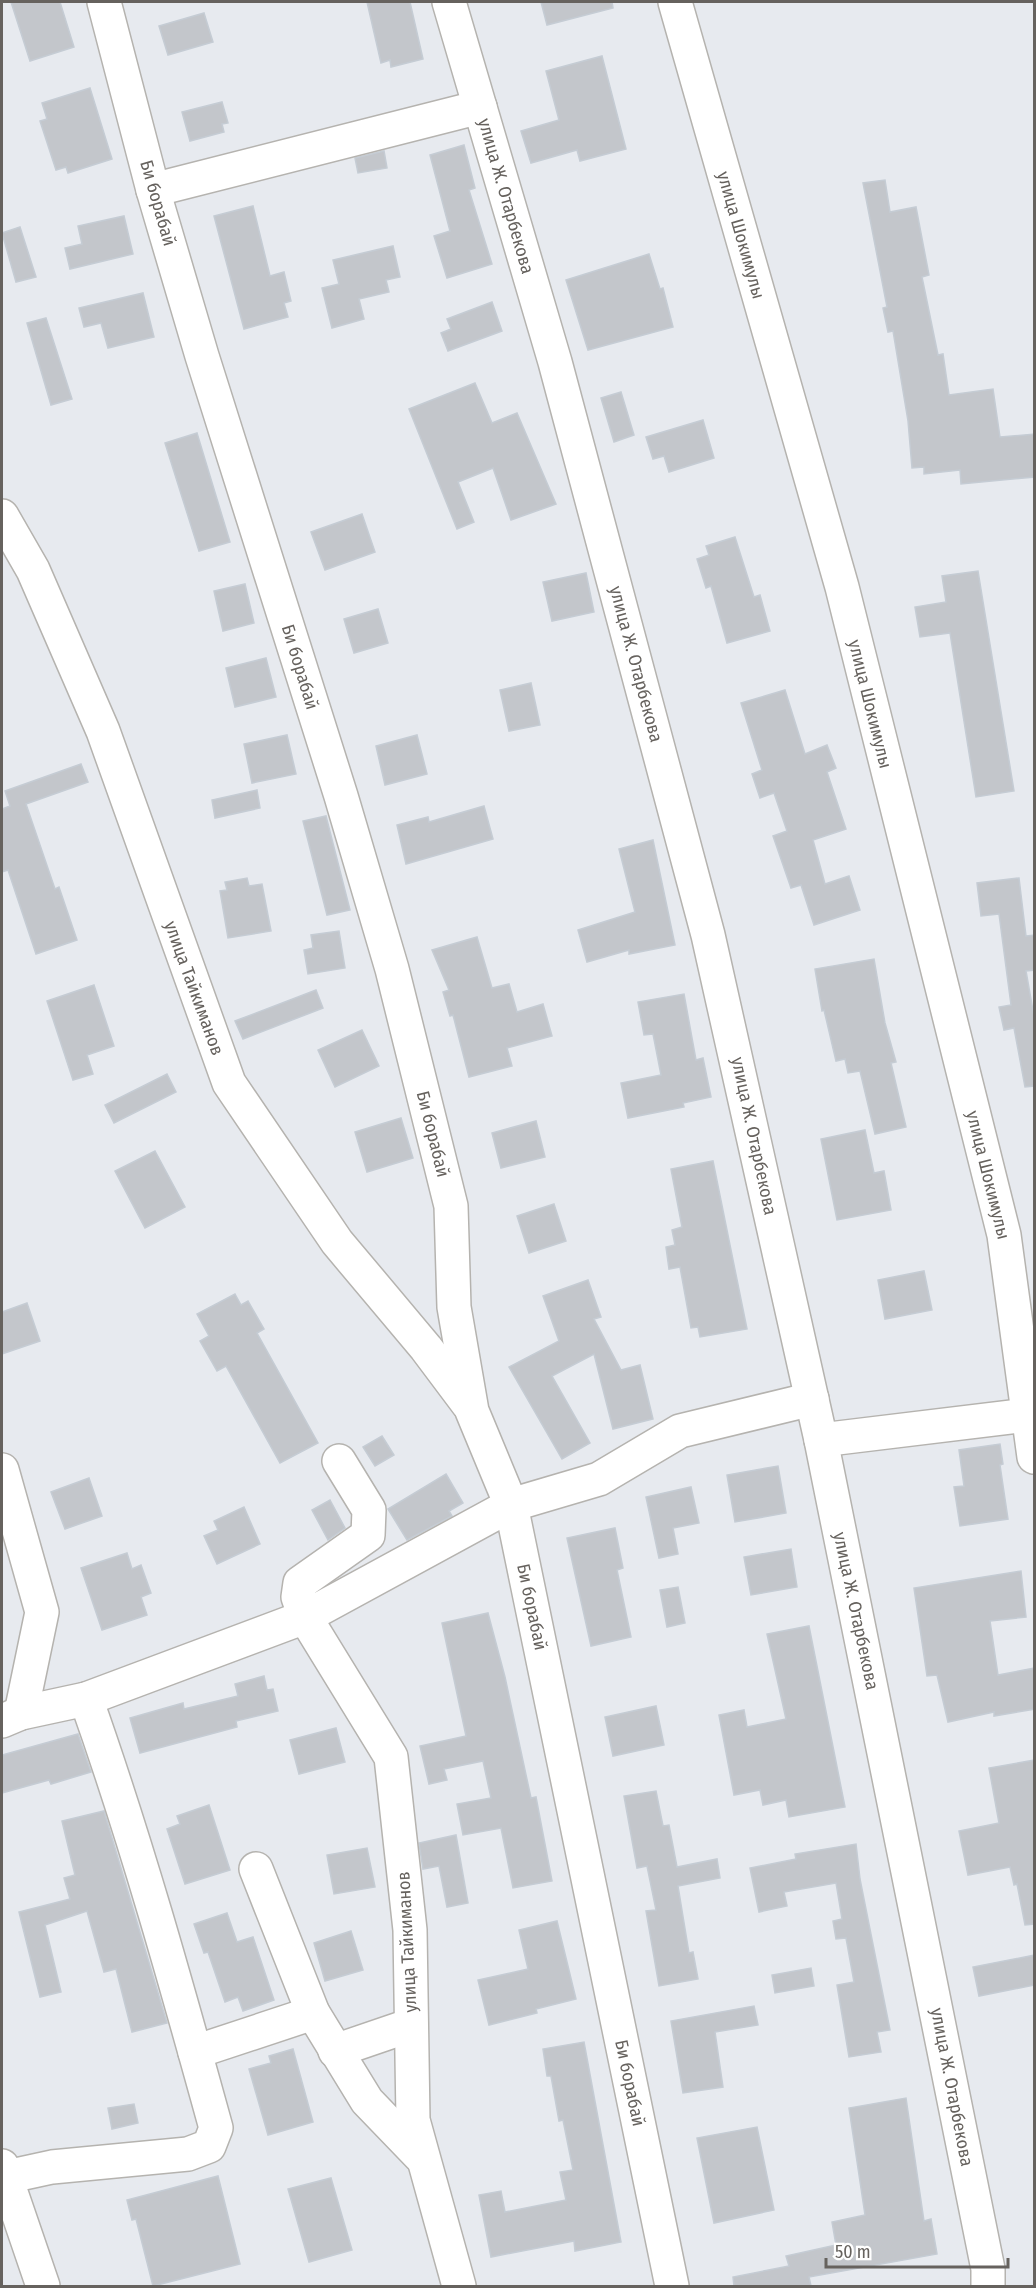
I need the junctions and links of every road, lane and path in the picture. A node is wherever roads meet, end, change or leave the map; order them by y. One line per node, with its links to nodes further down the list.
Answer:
1 (104, 2): 5 (street, Би борабай)
2 (449, 2): 4 (street, улица Ж. Отарбекова)
3 (675, 2): 9 (street, улица Шокимулы)
4 (480, 107): 5 (street); 7 (street, улица Ж. Отарбекова)
5 (153, 190): 8 (street, Би борабай)
6 (2, 516): 8 (street, улица Тайкиманов)
7 (812, 1399): 10 (street, улица Ж. Отарбекова); 14 (street)
8 (472, 1411): 14 (street, Би борабай)
9 (1031, 1416): 10 (street); 11 (street, улица Шокимулы)
10 (821, 1440): 28 (street, улица Ж. Отарбекова)
11 (1035, 1457)
12 (339, 1461): 15 (street)
13 (2, 1470): 17 (street)
14 (511, 1505): 15 (street); 27 (street, Би борабай)
15 (305, 1617): 16 (street); 20 (street, улица Тайкиманов)
16 (86, 1699): 17 (street); 22 (street)
17 (11, 1717)
18 (256, 1869): 19 (street)
19 (313, 2013): 21 (street); 22 (street)
20 (411, 2025): 21 (street); 23 (street, улица Тайкиманов)
21 (335, 2051): 23 (street)
22 (195, 2052): 24 (street)
23 (424, 2159): 26 (street, улица Тайкиманов)
24 (4, 2172): 25 (street)
25 (43, 2286)
26 (459, 2286)
27 (672, 2286)
28 (988, 2286)

